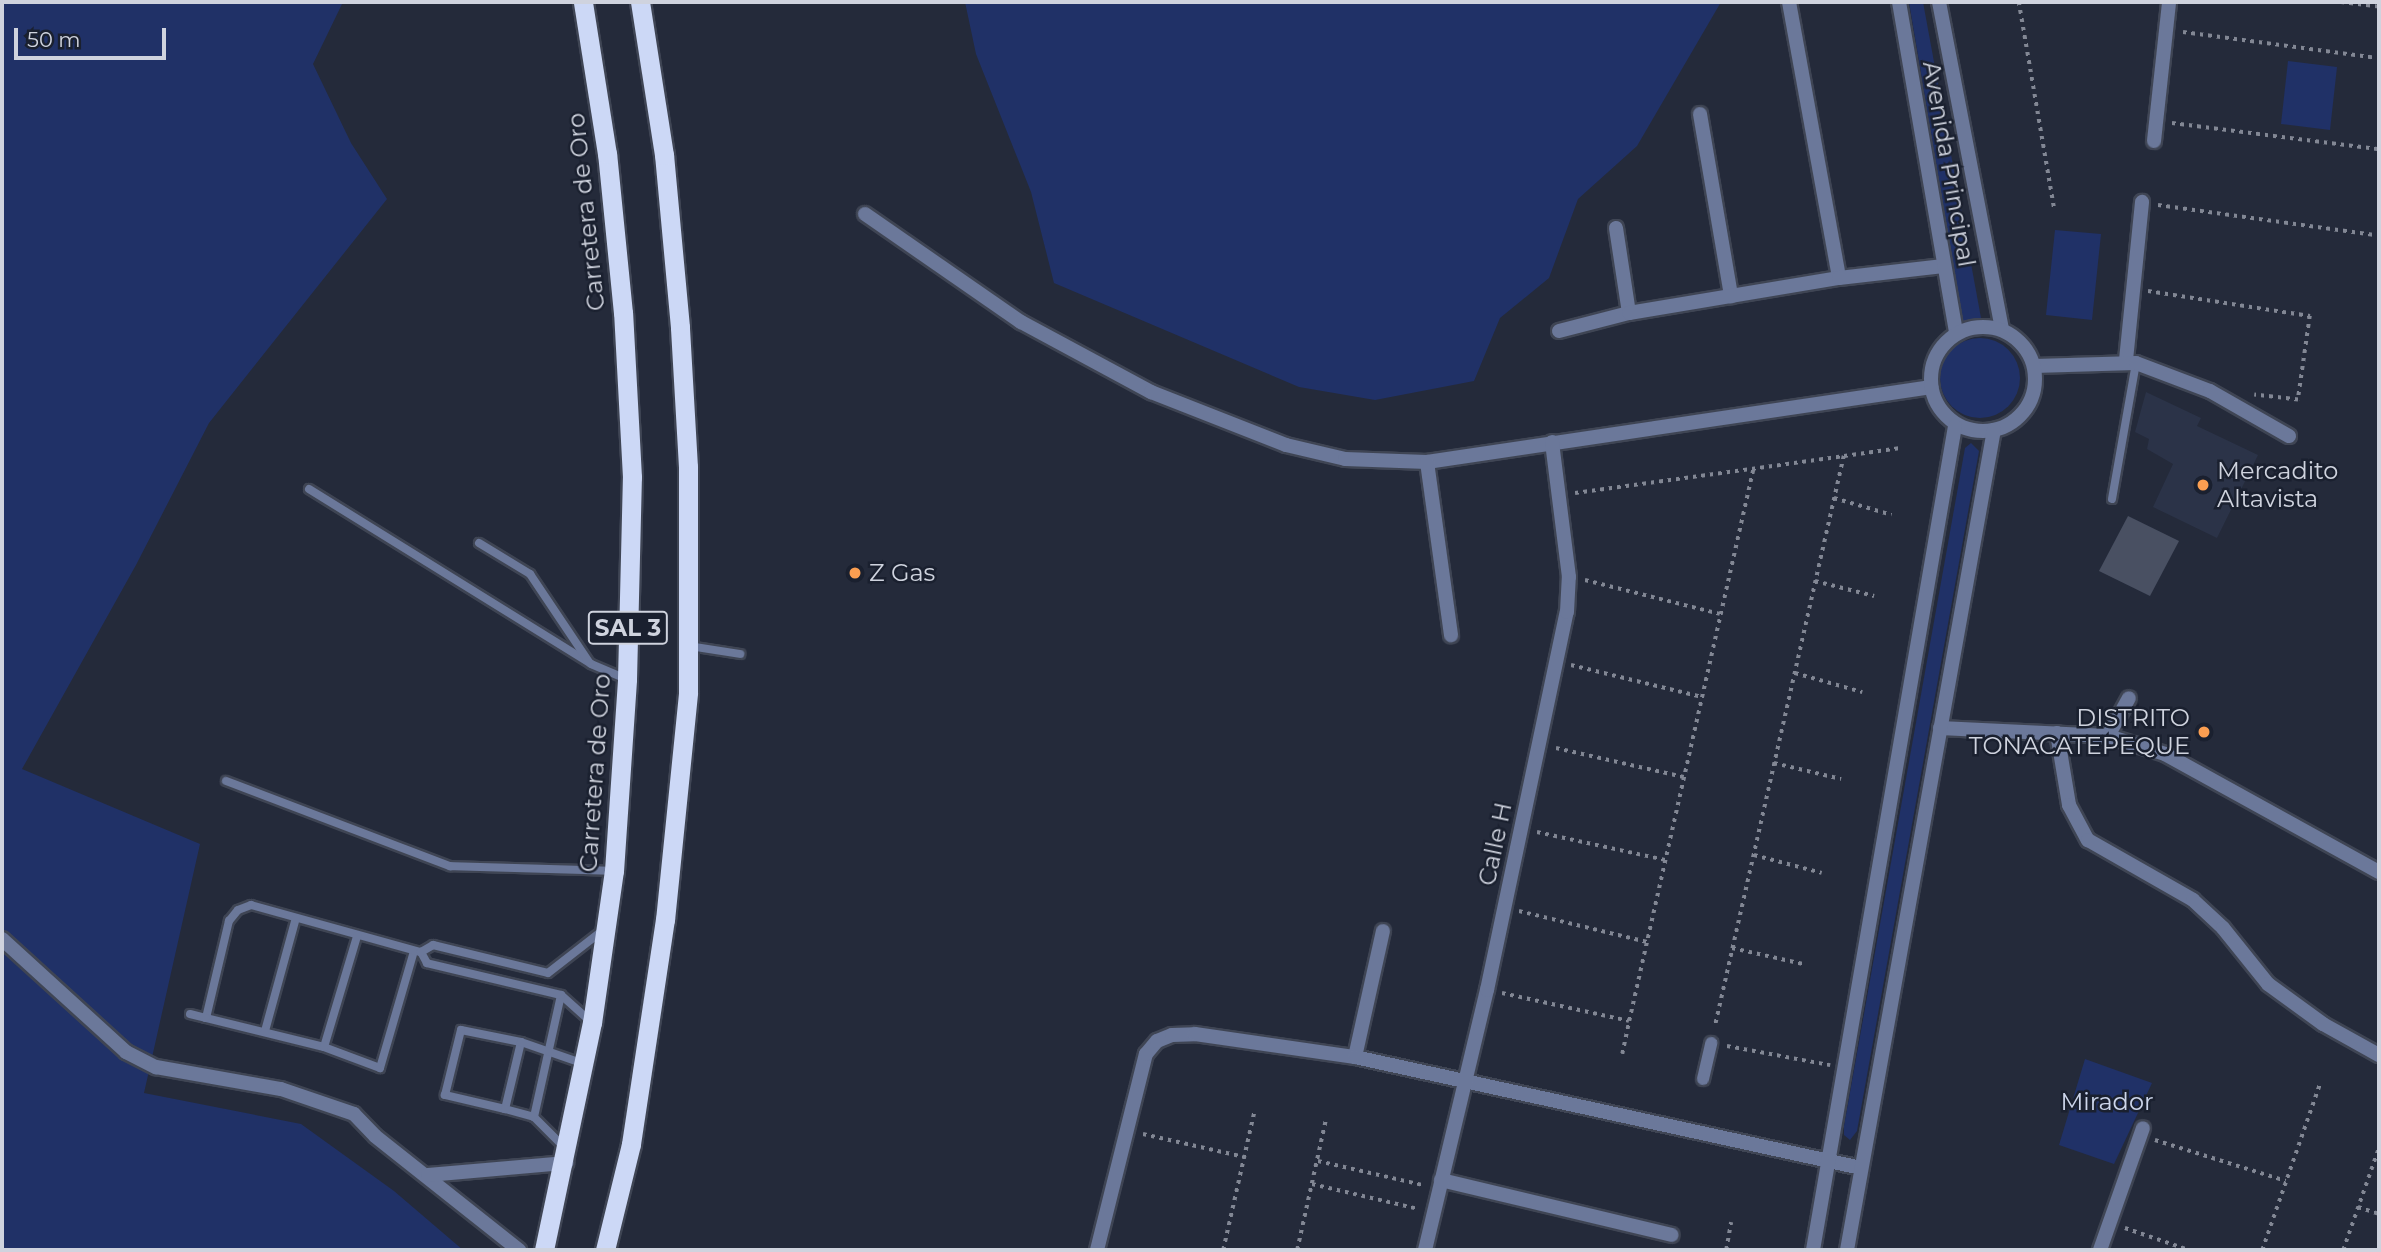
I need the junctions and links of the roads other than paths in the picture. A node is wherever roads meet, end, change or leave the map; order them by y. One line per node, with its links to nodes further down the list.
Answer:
1 (640, 2): 31 (highway, SAL 3)
2 (1788, 2): 13 (street)
3 (1899, 2): 12 (street, Avenida Principal)
4 (1938, 2): 16 (street, Avenida Principal)
5 (2169, 2): 8 (street)
6 (586, 6): 34 (highway, Carretera de Oro / SAL 3)
7 (1700, 114): 14 (street)
8 (2154, 141)
9 (2142, 202): 19 (street)
10 (865, 214): 26 (street)
11 (1616, 228): 15 (street)
12 (1943, 266): 13 (street); 18 (street, Avenida Principal)
13 (1839, 278): 14 (street)
14 (1731, 296): 15 (street)
15 (1629, 313): 17 (street)
16 (2002, 329): 18 (street); 20 (street)
17 (1559, 331)
18 (1956, 333): 21 (street)
19 (2131, 362): 20 (street); 24 (street); 28 (lane)
20 (2034, 366): 23 (street)
21 (1931, 387): 22 (street); 25 (street)
22 (1955, 426): 23 (street); 66 (street)
23 (1994, 430): 36 (street)
24 (2289, 436)
25 (1552, 442): 26 (street); 61 (street, Calle H)
26 (1427, 462): 30 (street)
27 (310, 489): 33 (lane)
28 (2112, 499)
29 (478, 543): 33 (lane)
30 (1451, 635)
31 (686, 645): 32 (lane); 73 (highway, SAL 3)
32 (740, 654)
33 (591, 664): 34 (lane)
34 (627, 679): 40 (highway, Carretera de Oro / SAL 3)
35 (2129, 698): 38 (street)
36 (1940, 728): 37 (street); 67 (street)
37 (2057, 733): 38 (street); 57 (street)
38 (2108, 736): 41 (street)
39 (226, 781): 40 (lane)
40 (614, 871): 43 (highway, Carretera de Oro / SAL 3)
41 (2379, 872)
42 (296, 918): 45 (lane); 50 (lane); 52 (lane)
43 (606, 928): 47 (lane); 51 (highway, Carretera de Oro / SAL 3)
44 (1384, 931): 58 (street)
45 (357, 936): 47 (lane); 55 (lane)
46 (2, 939): 68 (street)
47 (418, 951): 48 (lane); 55 (lane)
48 (561, 995): 51 (lane); 56 (lane)
49 (190, 1014): 50 (lane)
50 (206, 1018): 52 (lane)
51 (592, 1023): 59 (highway, Carretera de Oro / SAL 3)
52 (265, 1031): 55 (lane)
53 (521, 1042): 56 (lane); 62 (lane); 62 (lane)
54 (1711, 1043): 60 (street)
55 (324, 1046)
56 (549, 1051): 59 (lane); 63 (lane)
57 (2379, 1055)
58 (1355, 1057): 61 (street); 74 (street)
59 (586, 1065): 65 (highway, Carretera de Oro / SAL 3)
60 (1703, 1079)
61 (1465, 1084): 66 (street); 69 (street, Calle H)
62 (505, 1109): 63 (lane)
63 (534, 1116): 65 (lane)
64 (2141, 1132): 78 (street)
65 (567, 1158): 68 (street); 72 (highway, Carretera de Oro / SAL 3)
66 (1826, 1161): 67 (street); 76 (street)
67 (1861, 1168): 77 (street)
68 (428, 1175): 71 (street)
69 (1440, 1185): 70 (street); 75 (street, Calle H)
70 (1672, 1235)
71 (519, 1250)
72 (544, 1250)
73 (605, 1250)
74 (1097, 1250)
75 (1425, 1250)
76 (1813, 1250)
77 (1847, 1250)
78 (2100, 1250)

